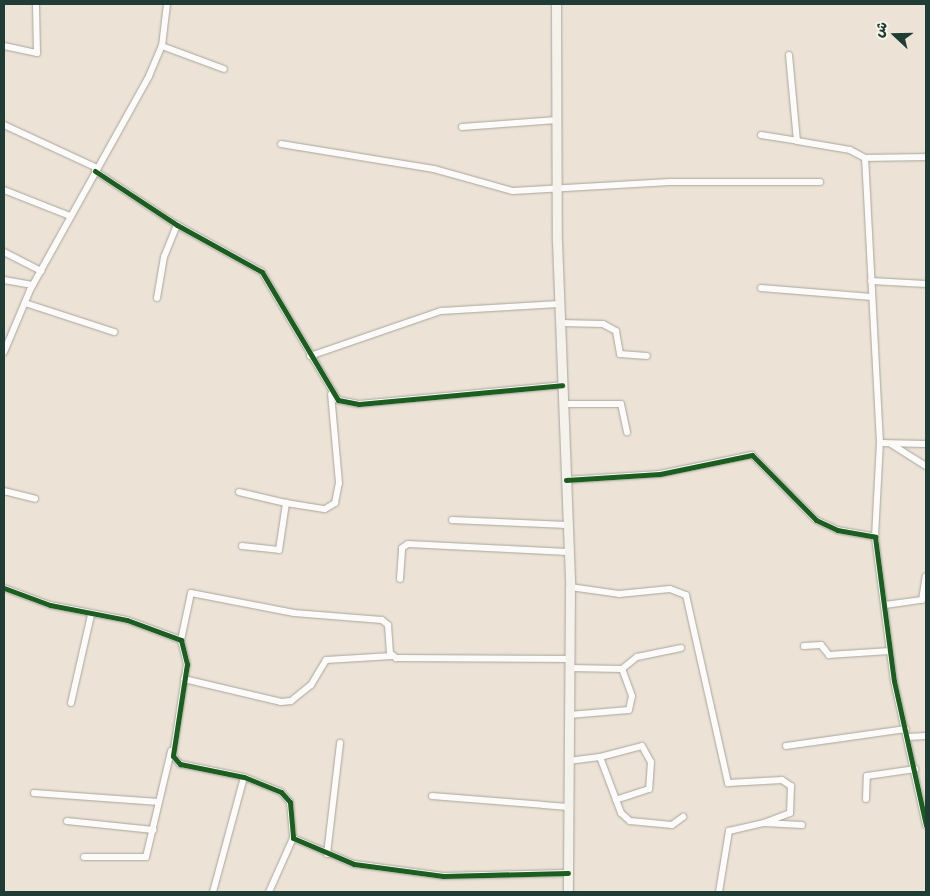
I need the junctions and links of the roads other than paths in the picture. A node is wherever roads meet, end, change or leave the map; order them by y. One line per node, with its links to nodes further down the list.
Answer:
1 (36, 4): 4 (street)
2 (166, 4): 5 (street)
3 (556, 4): 8 (main road)
4 (4, 46)
5 (162, 46): 7 (street); 16 (street)
6 (789, 55): 12 (street)
7 (224, 69)
8 (557, 120): 10 (street); 19 (main road)
9 (4, 125): 16 (street)
10 (462, 127)
11 (761, 135): 12 (street)
12 (797, 141): 15 (street)
13 (281, 144): 19 (street)
14 (926, 157): 15 (street)
15 (865, 158): 25 (street)
16 (96, 169): 20 (street); 21 (street)
17 (820, 182): 19 (street)
18 (4, 190): 20 (street)
19 (557, 190): 32 (main road)
20 (70, 216): 23 (street)
21 (177, 225): 30 (street); 36 (street)
22 (4, 252): 23 (street)
23 (41, 271): 27 (street)
24 (4, 280): 27 (street)
25 (871, 281): 26 (street); 29 (street)
26 (926, 284)
27 (33, 285): 31 (street)
28 (760, 288): 29 (street)
29 (872, 296): 42 (street)
30 (157, 298)
31 (25, 303): 34 (street); 35 (street)
32 (559, 304): 33 (main road); 36 (street)
33 (560, 323): 37 (street); 38 (main road)
34 (114, 332)
35 (4, 352)
36 (310, 356): 39 (street)
37 (647, 356)
38 (562, 385): 39 (street); 40 (main road)
39 (331, 394): 50 (street)
40 (563, 404): 41 (street); 46 (main road)
41 (627, 432)
42 (880, 443): 43 (street); 53 (street)
43 (891, 444): 44 (street); 45 (street)
44 (926, 444)
45 (926, 466)
46 (566, 480): 52 (main road); 53 (street)
47 (4, 490): 49 (street)
48 (240, 492): 50 (street)
49 (36, 499)
50 (286, 503): 54 (street)
51 (452, 520): 52 (street)
52 (568, 525): 55 (main road)
53 (875, 537): 60 (street)
54 (242, 546)
55 (568, 552): 57 (street); 58 (main road)
56 (926, 576): 60 (street)
57 (400, 579)
58 (570, 587): 67 (main road); 90 (street)
59 (4, 588): 61 (street)
60 (885, 605): 65 (street)
61 (91, 615): 62 (street); 70 (street)
62 (181, 640): 66 (street); 69 (street)
63 (804, 646): 65 (street)
64 (681, 648): 68 (street)
65 (890, 651): 72 (street)
66 (392, 656): 67 (street); 69 (street)
67 (570, 663): 68 (street); 71 (main road)
68 (622, 669): 71 (street)
69 (184, 679): 77 (street)
70 (71, 703)
71 (569, 715): 79 (main road)
72 (906, 729): 74 (street); 76 (street)
73 (926, 736): 74 (street)
74 (908, 737): 80 (street)
75 (340, 744): 95 (street)
76 (786, 746)
77 (171, 751): 81 (street); 86 (street)
78 (600, 757): 79 (street); 85 (street); 85 (street)
79 (568, 761): 87 (main road)
80 (915, 769): 84 (street); 92 (street)
81 (244, 777): 94 (street); 98 (street)
82 (34, 793): 86 (street)
83 (432, 796): 87 (street)
84 (866, 799)
85 (616, 800): 88 (street)
86 (159, 802): 93 (street)
87 (568, 807): 97 (main road)
88 (683, 817)
89 (67, 821): 93 (street)
90 (764, 823): 91 (street); 101 (street)
91 (802, 825)
92 (926, 825)
93 (154, 830): 96 (street)
94 (292, 838): 95 (street); 99 (street)
95 (327, 854): 97 (street)
96 (84, 857)
97 (568, 873): 100 (main road)
98 (213, 892)
99 (269, 892)
100 (568, 892)
101 (719, 892)

